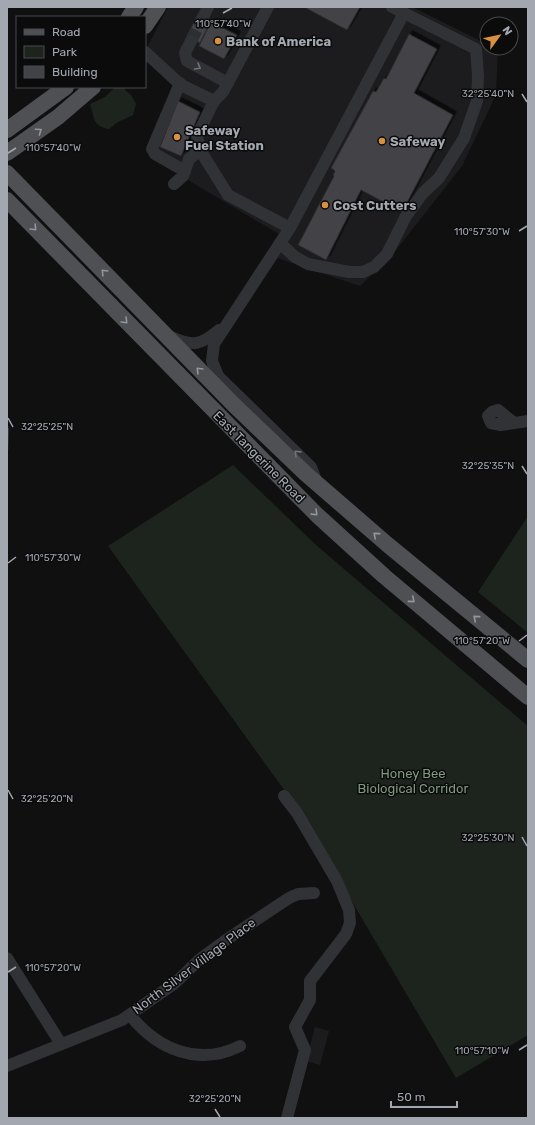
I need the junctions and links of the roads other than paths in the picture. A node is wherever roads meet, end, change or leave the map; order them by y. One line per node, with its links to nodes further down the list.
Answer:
1 (136, 7): 7 (main road)
2 (158, 7): 9 (main road)
3 (208, 7): 8 (street)
4 (268, 7): 13 (street)
5 (392, 7): 6 (street)
6 (404, 13): 24 (street); 25 (street)
7 (130, 16)
8 (200, 23)
9 (146, 25)
10 (191, 41): 13 (street, one-way to 13)
11 (146, 53): 12 (street)
12 (180, 83): 16 (street); 20 (street)
13 (228, 83): 16 (street)
14 (65, 88): 17 (main road)
15 (92, 88): 19 (main road, one-way to 15)
16 (214, 101): 18 (street)
17 (7, 130)
18 (200, 150): 20 (street); 24 (street)
19 (7, 153)
20 (184, 171): 22 (street)
21 (7, 173): 27 (main road, East Tangerine Road, one-way to 21)
22 (174, 184)
23 (7, 200): 32 (main road, East Tangerine Road, one-way to 32)
24 (290, 228): 25 (street)
25 (280, 243): 26 (street)
26 (228, 323): 27 (street); 30 (street, one-way to 26)
27 (164, 334): 30 (main road, East Tangerine Road, one-way to 27)
28 (528, 421): 29 (street)
29 (514, 423)
30 (318, 484): 31 (main road, East Tangerine Road, one-way to 30)
31 (528, 660)
32 (524, 694)
33 (284, 796): 40 (street)
34 (314, 893): 36 (street, North Silver Village Place)
35 (7, 958): 37 (street)
36 (130, 1014): 37 (street, North Silver Village Place); 38 (street)
37 (61, 1044): 39 (street, North Silver Village Place)
38 (240, 1046)
39 (7, 1066)
40 (287, 1118)

